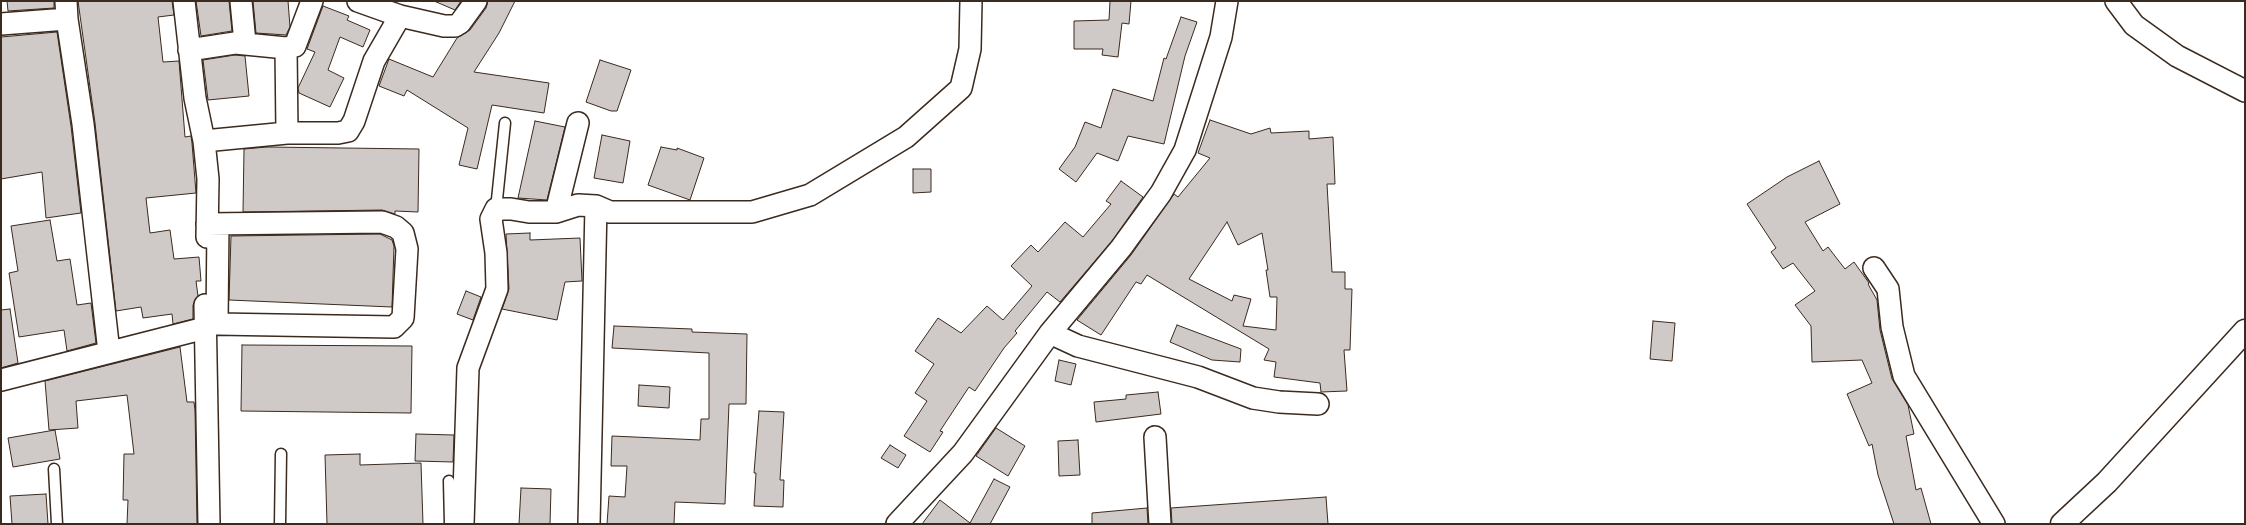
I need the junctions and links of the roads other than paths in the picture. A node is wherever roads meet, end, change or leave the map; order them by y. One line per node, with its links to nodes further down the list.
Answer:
1 (184, 1): 14 (street)
2 (241, 1): 12 (street)
3 (312, 1): 13 (street)
4 (358, 1): 10 (street)
5 (476, 1): 10 (street)
6 (970, 1): 20 (street)
7 (1227, 1): 27 (street)
8 (2116, 1): 15 (street)
9 (66, 10): 11 (street); 28 (street)
10 (400, 16): 18 (street)
11 (1, 24)
12 (246, 43): 13 (street); 14 (street)
13 (286, 48): 18 (street)
14 (189, 50): 19 (street)
15 (2245, 91)
16 (505, 123): 21 (lane)
17 (578, 123): 22 (street)
18 (287, 133): 19 (street)
19 (204, 141): 23 (street)
20 (596, 206): 22 (street); 41 (street)
21 (496, 209): 22 (street); 40 (street)
22 (556, 212)
23 (213, 224): 23 (street); 25 (street)
24 (1874, 268): 44 (street)
25 (205, 328): 28 (street); 37 (street)
26 (2245, 331): 35 (highway)
27 (1050, 333): 30 (street); 42 (street)
28 (110, 352): 29 (street)
29 (1, 380)
30 (1318, 404)
31 (1155, 437): 43 (street)
32 (281, 454): 38 (lane)
33 (54, 469): 36 (lane)
34 (450, 481): 39 (lane)
35 (2067, 522)
36 (57, 524)
37 (210, 524)
38 (280, 524)
39 (450, 524)
40 (463, 524)
41 (589, 524)
42 (897, 524)
43 (1160, 524)
44 (1994, 524)

